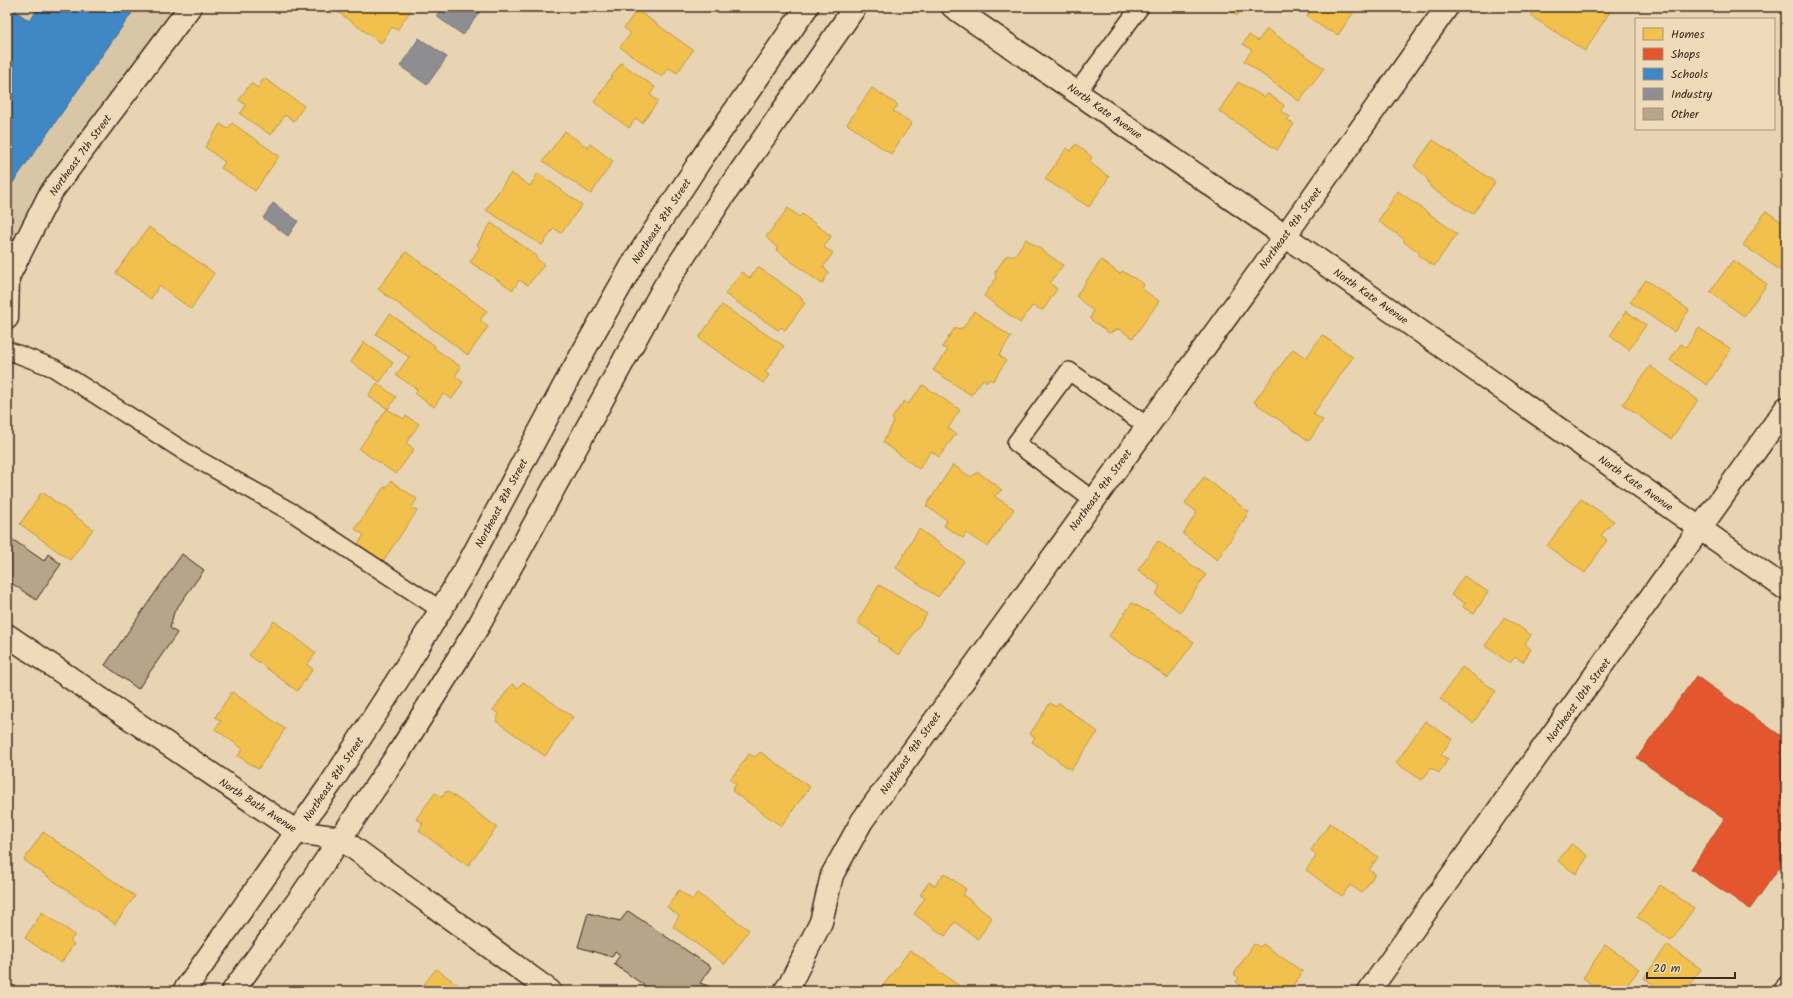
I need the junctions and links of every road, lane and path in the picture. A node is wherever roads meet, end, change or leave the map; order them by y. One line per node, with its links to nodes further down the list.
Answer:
1 (190, 7): 9 (street, Northeast 7th Street)
2 (807, 7): 17 (street, Northeast 8th Street)
3 (855, 7): 20 (street)
4 (953, 7): 7 (street, North Kate Avenue)
5 (1140, 7): 7 (lane)
6 (1447, 7): 8 (street, Northeast 9th Street)
7 (1077, 92): 8 (street, North Kate Avenue)
8 (1285, 236): 13 (street, Northeast 9th Street); 15 (street, North Kate Avenue)
9 (7, 296): 10 (street, Northeast 7th Street)
10 (7, 318)
11 (7, 350): 17 (lane)
12 (1786, 408): 15 (street, Northeast 10th Street)
13 (1147, 426): 14 (street, Northeast 9th Street); 14 (lane)
14 (1093, 500): 25 (street, Northeast 9th Street)
15 (1701, 528): 16 (street, North Kate Avenue); 26 (street, Northeast 10th Street)
16 (1786, 589)
17 (441, 610): 19 (street, Northeast 8th Street)
18 (7, 635): 19 (street, North Bath Avenue)
19 (297, 832): 20 (street, North Bath Avenue); 22 (street, Northeast 8th Street)
20 (340, 838): 23 (street); 24 (street, North Bath Avenue)
21 (1786, 985): 27 (lane)
22 (184, 991)
23 (233, 991)
24 (550, 991)
25 (785, 991)
26 (1369, 991)
27 (1782, 991)

